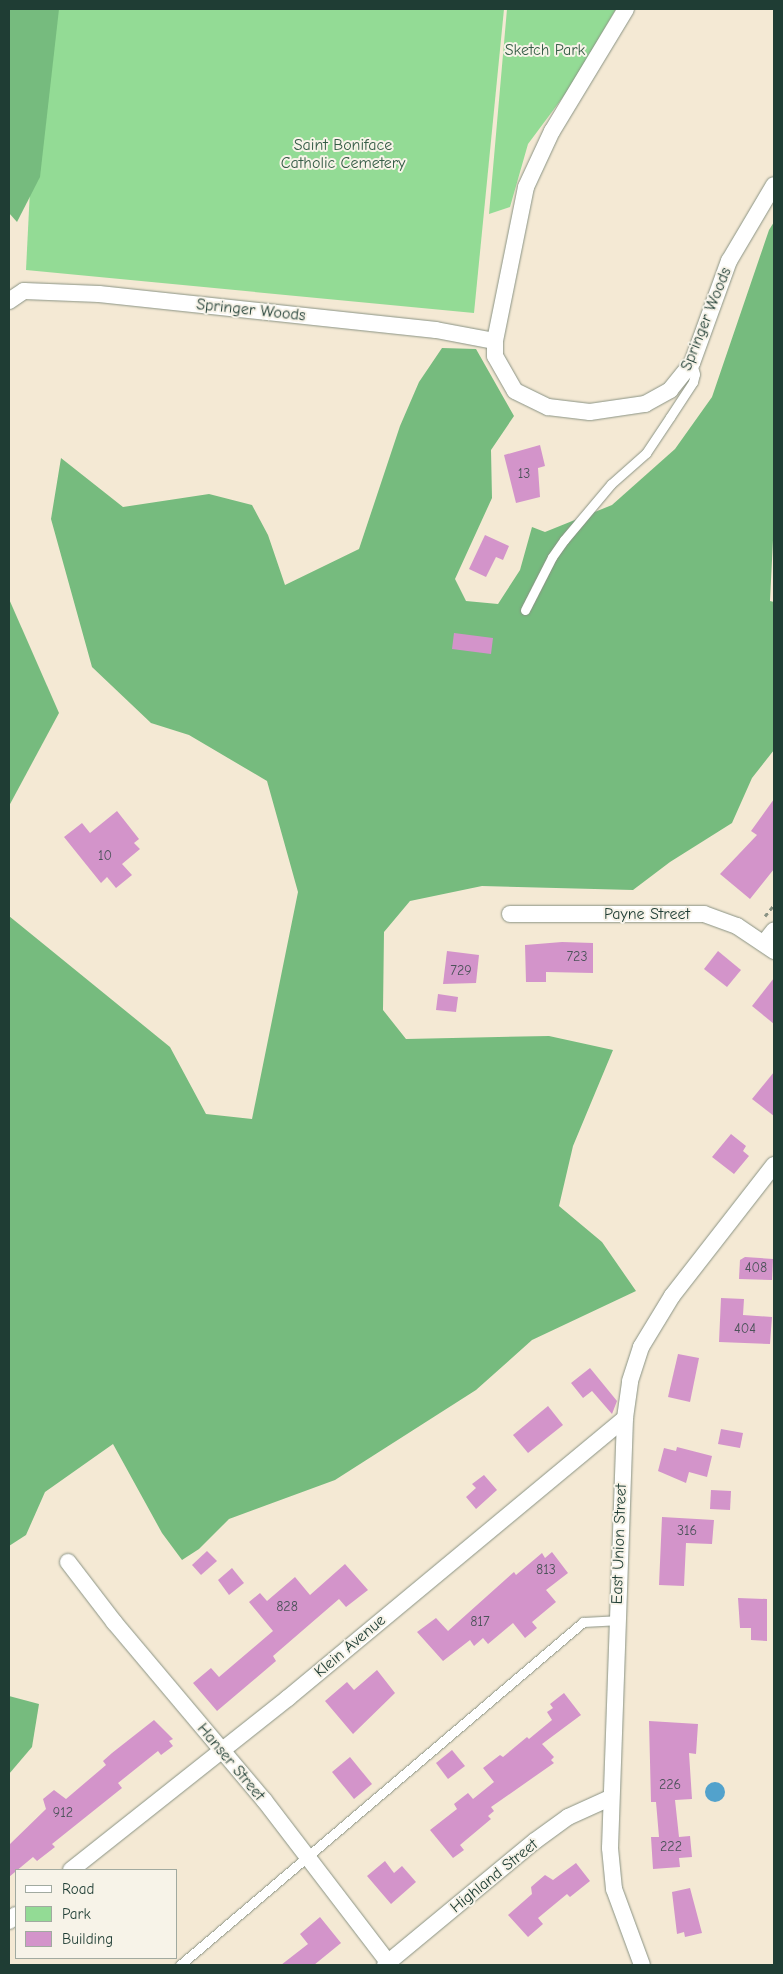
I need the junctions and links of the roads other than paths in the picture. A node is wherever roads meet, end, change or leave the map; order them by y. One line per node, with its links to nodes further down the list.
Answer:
1 (626, 9): 4 (street, Springer Woods)
2 (774, 185): 5 (street, Springer Woods)
3 (9, 300): 4 (street, Springer Woods)
4 (495, 340): 5 (street, Springer Woods)
5 (692, 363): 6 (lane)
6 (525, 610)
7 (510, 914): 9 (street, Payne Street)
8 (770, 923): 9 (street)
9 (769, 947)
10 (774, 1164): 11 (street, East Union Street)
11 (625, 1418): 13 (street, East Union Street); 14 (street, Klein Avenue)
12 (68, 1562): 14 (street, Hanser Street)
13 (616, 1620): 15 (street, East Union Street); 16 (lane)
14 (221, 1750): 16 (street, Hanser Street); 17 (street, Klein Avenue)
15 (610, 1798): 19 (street, Highland Street); 20 (street, East Union Street)
16 (306, 1856): 18 (lane); 19 (street, Hanser Street)
17 (72, 1869)
18 (180, 1965)
19 (388, 1965)
20 (642, 1965)

